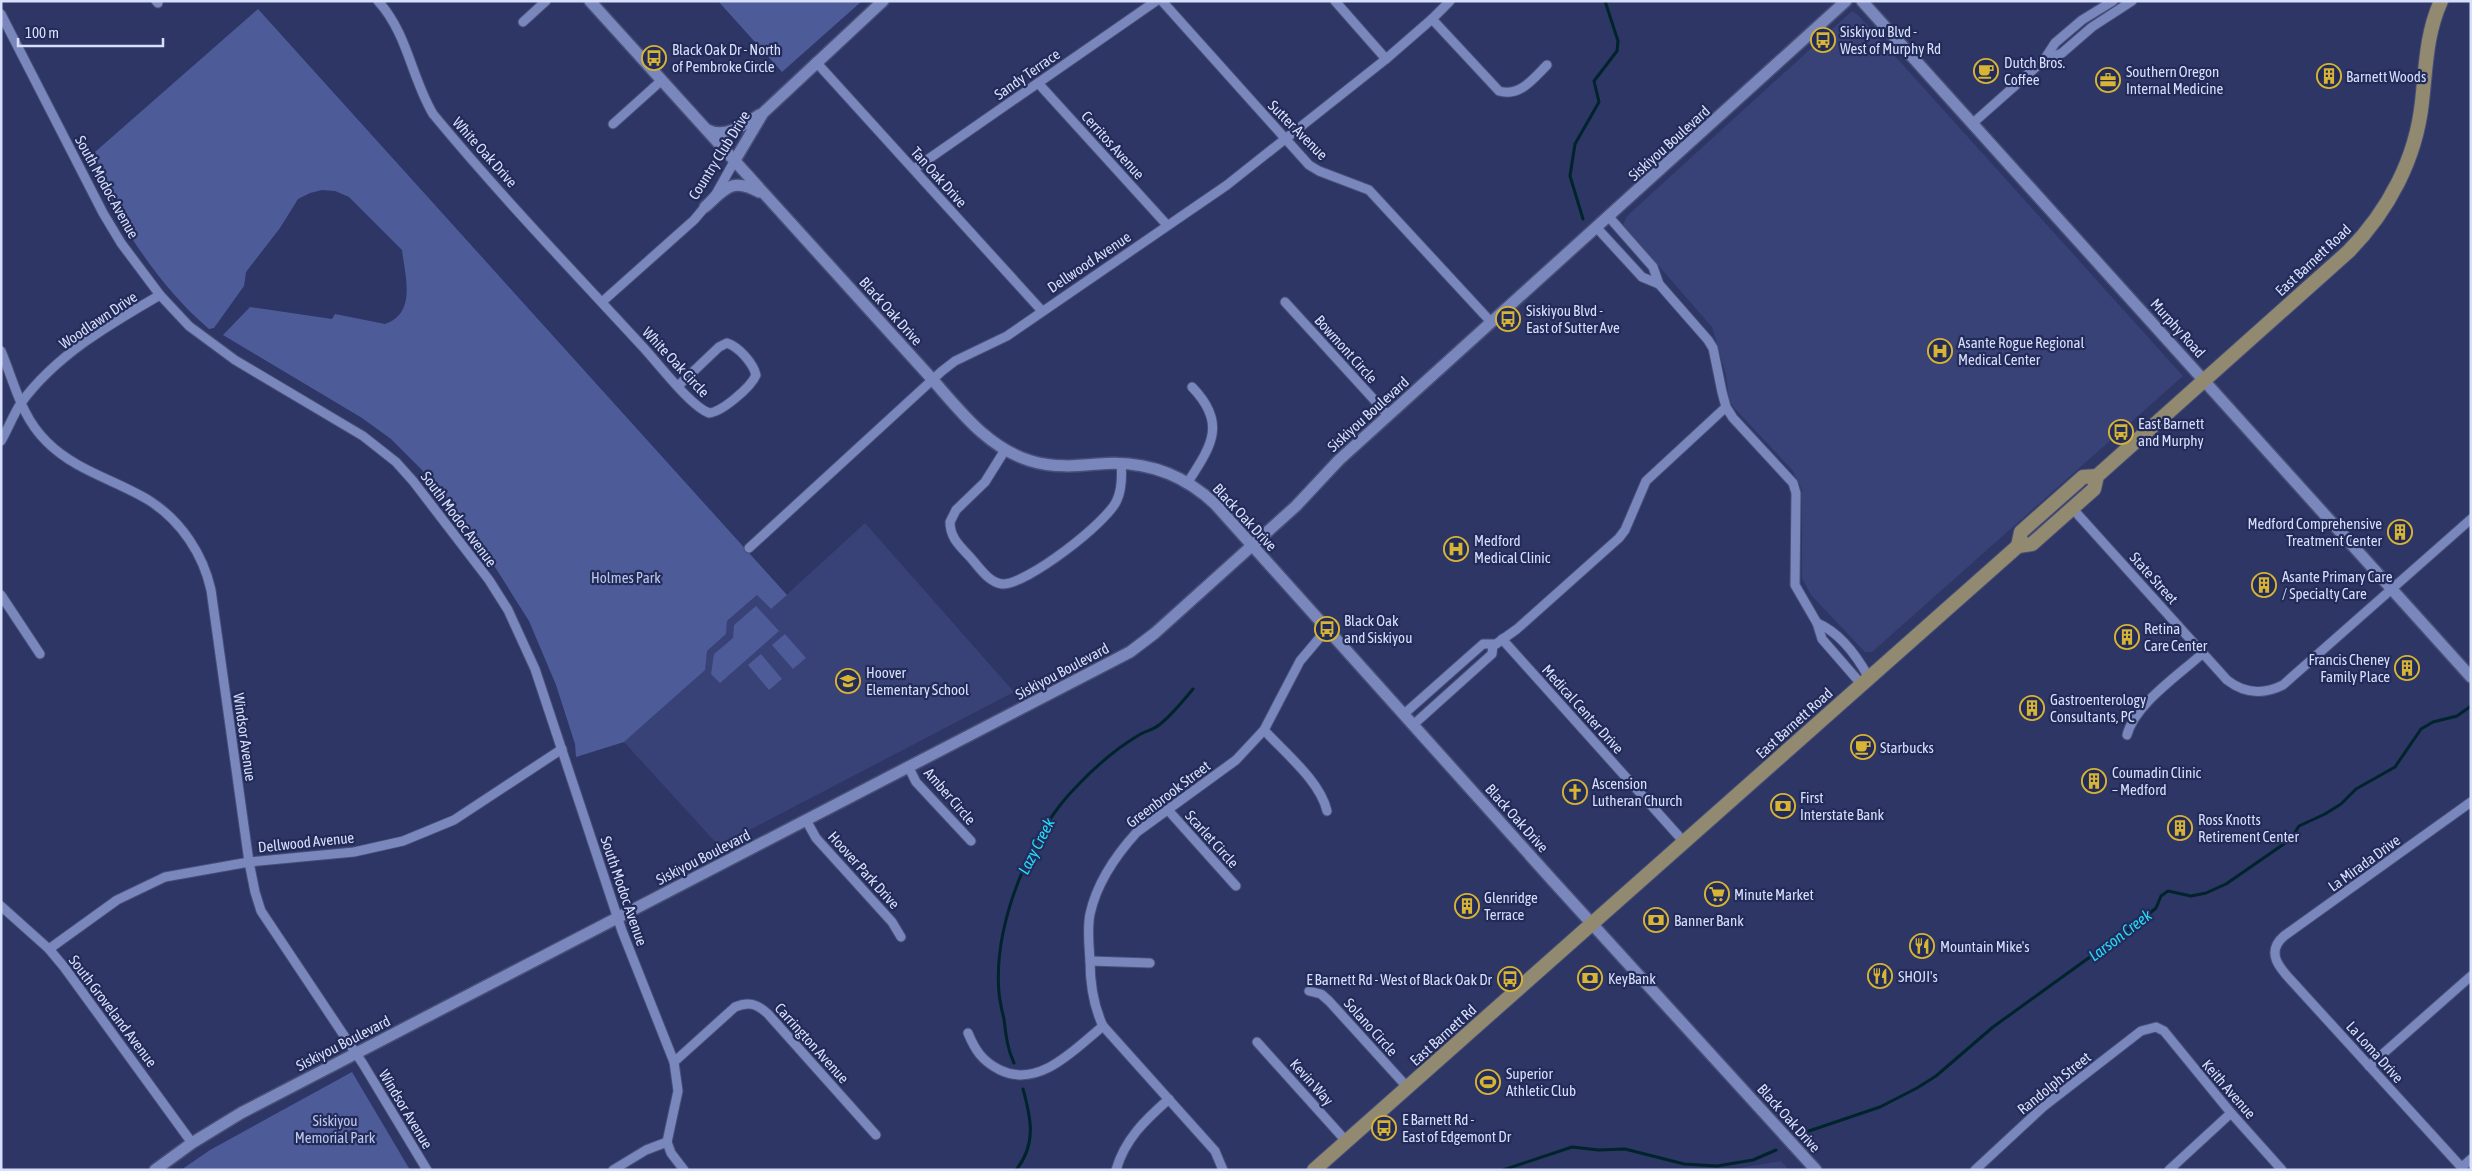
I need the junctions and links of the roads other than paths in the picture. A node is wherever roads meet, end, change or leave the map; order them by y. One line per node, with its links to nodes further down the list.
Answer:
1 (378, 1): 37 (street, White Oak Drive)
2 (546, 1): 16 (street)
3 (590, 1): 21 (street, Black Oak Drive)
4 (883, 1): 19 (street, Country Club Drive)
5 (1156, 1): 22 (street, Sandy Terrace)
6 (1162, 1): 27 (street, Sutter Avenue)
7 (1334, 1): 17 (street)
8 (1450, 1): 15 (street, Dellwood Avenue)
9 (1846, 1): 32 (street, Siskiyou Boulevard)
10 (1862, 1): 24 (street, Murphy Road)
11 (2113, 1): 18 (street)
12 (2132, 1): 18 (street)
13 (2441, 1): 43 (main road, East Barnett Road)
14 (1, 14): 36 (street, South Modoc Avenue)
15 (1432, 20): 17 (street, Dellwood Avenue); 20 (street)
16 (523, 22)
17 (1386, 59): 27 (street, Dellwood Avenue)
18 (2044, 60): 24 (street)
19 (816, 62): 23 (street, Country Club Drive); 29 (street, Tan Oak Drive)
20 (1547, 65)
21 (662, 80): 25 (street); 26 (street, Black Oak Drive)
22 (1038, 84): 29 (street, Sandy Terrace); 33 (street, Cerritos Avenue)
23 (763, 113): 26 (street); 28 (street, Country Club Drive)
24 (1973, 123): 43 (street, Murphy Road)
25 (613, 124)
26 (705, 128): 28 (street, Black Oak Drive)
27 (1286, 140): 33 (street, Dellwood Avenue); 40 (street, Sutter Avenue)
28 (735, 160): 30 (street, Black Oak Drive); 31 (street, Country Club Drive)
29 (914, 169): 39 (street, Tan Oak Drive)
30 (768, 198): 31 (street); 42 (street, Black Oak Drive)
31 (706, 207): 37 (street, Country Club Drive)
32 (1609, 217): 34 (street, Siskiyou Boulevard); 35 (street)
33 (1167, 226): 39 (street, Dellwood Avenue)
34 (1598, 228): 35 (street); 40 (street, Siskiyou Boulevard)
35 (1659, 284): 47 (street)
36 (160, 295): 46 (street, Woodlawn Drive); 73 (street, South Modoc Avenue)
37 (602, 302): 44 (street, White Oak Circle)
38 (1285, 302): 48 (street, Bowmont Circle)
39 (1042, 311): 42 (street, Dellwood Avenue)
40 (1491, 322): 48 (street, Siskiyou Boulevard)
41 (1, 351): 46 (street, Windsor Avenue)
42 (932, 380): 50 (street, Black Oak Drive); 58 (street, Dellwood Avenue)
43 (2205, 380): 52 (main road, East Barnett Road); 59 (street, Murphy Road)
44 (678, 386): 44 (street, White Oak Circle)
45 (1192, 387): 53 (street)
46 (20, 404): 49 (street, Woodlawn Drive); 81 (street, Windsor Avenue)
47 (1726, 407): 61 (street); 63 (street)
48 (1388, 415): 56 (street, Siskiyou Boulevard)
49 (1, 441)
50 (1004, 450): 51 (street, Black Oak Drive); 51 (street)
51 (1121, 463): 53 (street, Black Oak Drive)
52 (2097, 476): 54 (main road, East Barnett Road); 57 (main road, East Barnett Road)
53 (1188, 482): 56 (street, Black Oak Drive)
54 (2072, 508): 57 (main road, East Barnett Road); 65 (street, State Street)
55 (2471, 519): 59 (street, State Street)
56 (1252, 545): 62 (street, Black Oak Drive); 74 (street, Siskiyou Boulevard)
57 (2018, 546): 68 (main road, East Barnett Road)
58 (749, 548)
59 (2392, 589): 65 (street, State Street); 67 (street, Murphy Road)
60 (1, 595): 66 (street)
61 (1817, 624): 68 (street); 68 (street)
62 (1327, 629): 69 (street, Black Oak Drive); 71 (street, Greenbrook Street)
63 (1502, 639): 64 (street); 80 (street, Medical Center Drive)
64 (1493, 645): 69 (street); 70 (street)
65 (2203, 653): 72 (street)
66 (40, 654)
67 (2471, 677)
68 (1866, 681): 80 (main road, East Barnett Road)
69 (1404, 714): 70 (street, Black Oak Drive)
70 (1414, 725): 85 (street, Black Oak Drive)
71 (1264, 730): 76 (street, Greenbrook Street); 77 (street)
72 (2127, 735)
73 (562, 750): 81 (street, Dellwood Avenue); 84 (street, South Modoc Avenue)
74 (908, 768): 78 (street, Siskiyou Boulevard); 79 (street, Amber Circle)
75 (2471, 802): 87 (street, La Mirada Drive)
76 (1168, 810): 82 (street, Scarlet Circle); 89 (street, Greenbrook Street)
77 (1327, 811)
78 (806, 820): 84 (street, Siskiyou Boulevard); 86 (street, Hoover Park Drive)
79 (972, 841)
80 (1684, 842): 85 (main road, East Barnett Road)
81 (249, 862): 88 (street, Dellwood Avenue); 97 (street, Windsor Avenue)
82 (1236, 886)
83 (1, 906): 88 (street, South Groveland Avenue)
84 (617, 918): 97 (street, Siskiyou Boulevard); 98 (street, South Modoc Avenue)
85 (1593, 924): 100 (main road, East Barnett Rd); 116 (street, Black Oak Drive)
86 (901, 937)
87 (2274, 947): 99 (street, La Loma Drive)
88 (49, 949): 105 (street, South Groveland Avenue)
89 (1090, 961): 90 (street); 93 (street, Greenbrook Street)
90 (1150, 963)
91 (2471, 976): 99 (street)
92 (1309, 991): 100 (street, Solano Circle)
93 (1103, 1026): 95 (street); 101 (street, Greenbrook Street)
94 (2156, 1027): 102 (street, Keith Avenue); 117 (street, Randolph Street)
95 (968, 1033)
96 (1257, 1042): 104 (street, Kevin Way)
97 (356, 1053): 105 (street, Siskiyou Boulevard); 110 (street, Windsor Avenue)
98 (674, 1062): 103 (street, Carrington Avenue); 106 (street, South Modoc Avenue)
99 (2369, 1066): 108 (street, La Loma Drive)
100 (1408, 1088): 104 (main road, East Barnett Rd)
101 (1169, 1100): 113 (street); 114 (street, Greenbrook Street)
102 (2231, 1113): 118 (street); 119 (street, Keith Avenue)
103 (876, 1135)
104 (1346, 1141): 115 (main road, East Barnett Rd)
105 (192, 1142): 109 (street, Siskiyou Boulevard)
106 (667, 1142): 111 (street); 112 (street)
107 (2471, 1159): 108 (street)
108 (2463, 1168)
109 (155, 1170)
110 (427, 1170)
111 (613, 1170)
112 (684, 1170)
113 (1116, 1170)
114 (1223, 1170)
115 (1314, 1170)
116 (1816, 1170)
117 (1975, 1170)
118 (2169, 1170)
119 (2282, 1170)

